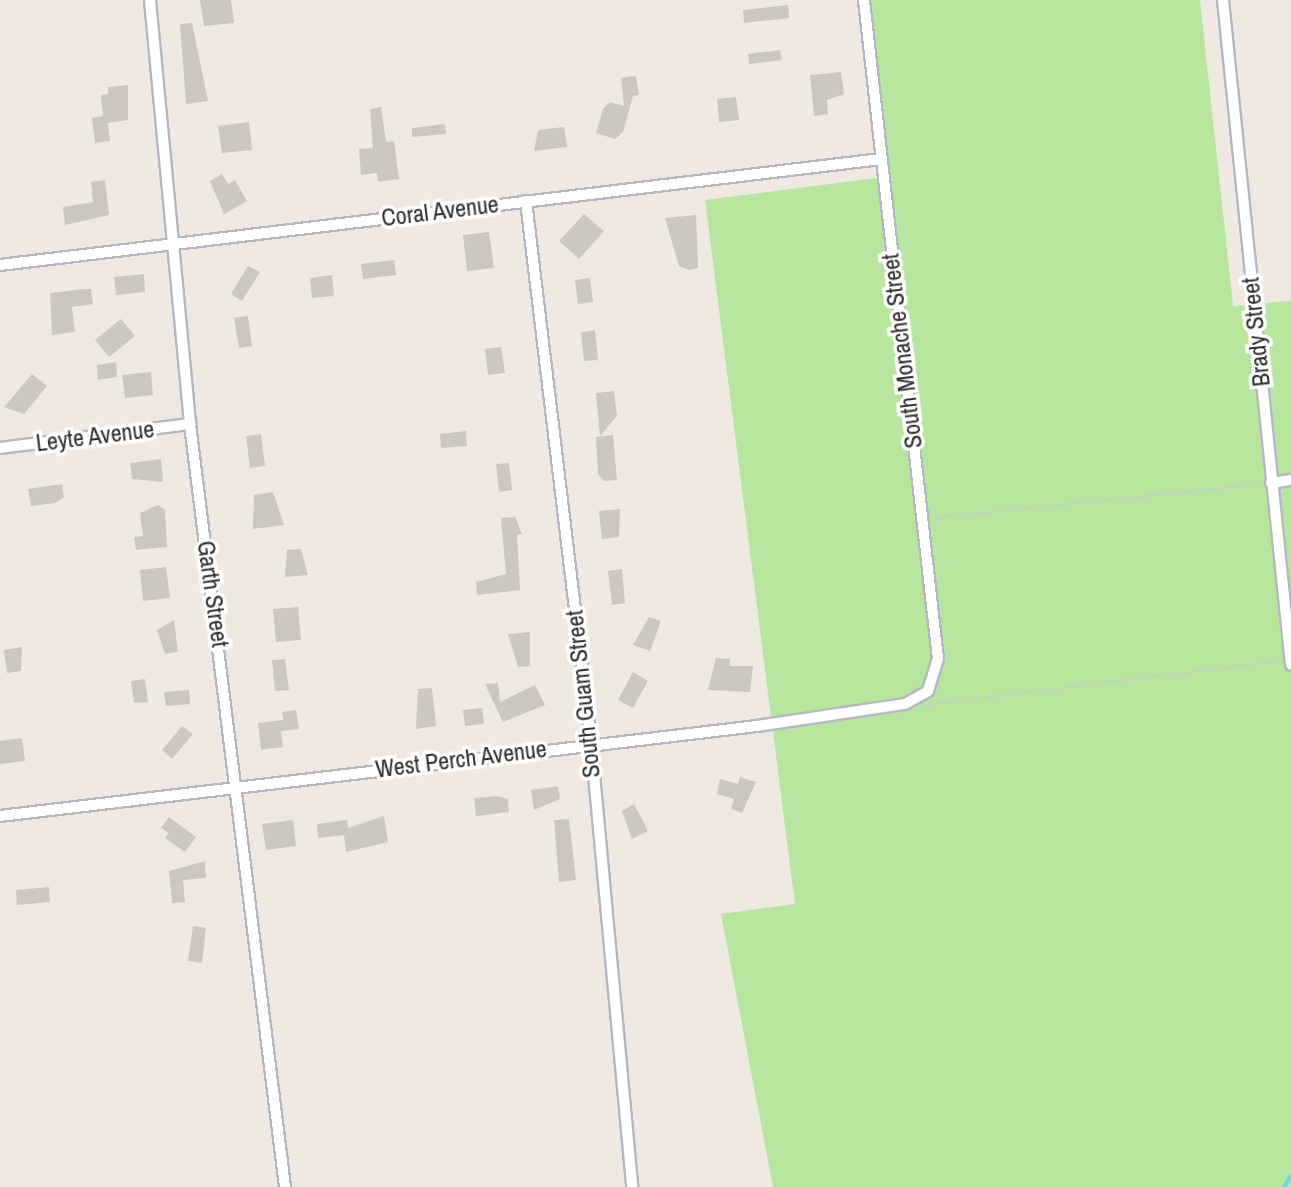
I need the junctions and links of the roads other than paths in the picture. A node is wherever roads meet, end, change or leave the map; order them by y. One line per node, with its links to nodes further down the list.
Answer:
1 (150, 0): 6 (street, Garth Street)
2 (864, 0): 4 (street, South Monache Street)
3 (1223, 0): 11 (street, Brady Street)
4 (881, 159): 5 (street, Coral Avenue); 14 (street, South Monache Street)
5 (526, 201): 6 (street, Coral Avenue); 15 (street, South Guam Street)
6 (172, 243): 7 (street, Coral Avenue); 8 (street, Garth Street)
7 (0, 265)
8 (190, 424): 9 (street, Leyte Avenue); 16 (street, Garth Street)
9 (0, 448)
10 (1291, 480): 11 (street)
11 (1271, 483): 12 (street, Brady Street)
12 (1290, 659): 13 (street, Brady Street)
13 (1291, 665)
14 (920, 701): 15 (street, West Perch Avenue)
15 (591, 742): 16 (street, West Perch Avenue); 19 (street, South Guam Street)
16 (239, 788): 17 (street, West Perch Avenue); 18 (street, Garth Street)
17 (0, 816)
18 (285, 1187)
19 (632, 1187)

